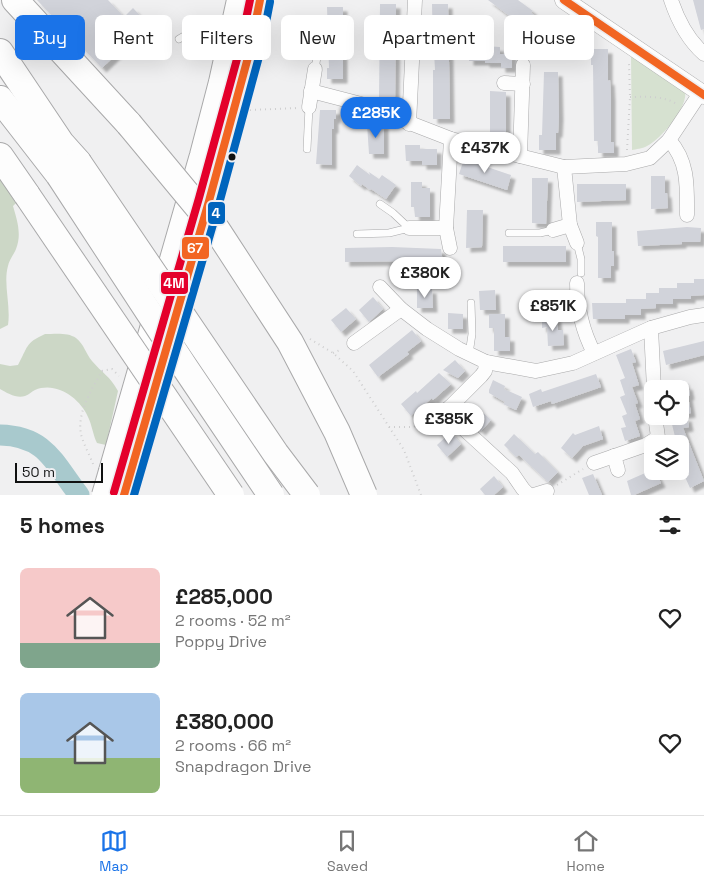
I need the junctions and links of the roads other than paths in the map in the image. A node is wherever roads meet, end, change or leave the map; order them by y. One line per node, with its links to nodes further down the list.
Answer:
1 (14, 0): 66 (highway, bridge)
2 (238, 0): 7 (main road)
3 (260, 0): 8 (main road)
4 (415, 0): 24 (street)
5 (564, 0): 21 (street)
6 (672, 0): 12 (street)
7 (232, 15)
8 (257, 15)
9 (182, 37): 10 (lane)
10 (178, 39)
11 (0, 52): 31 (highway)
12 (704, 54)
13 (219, 60): 62 (main road, bridge)
14 (247, 60): 61 (main road)
15 (317, 60): 17 (lane)
16 (523, 65): 19 (street)
17 (315, 69): 20 (street)
18 (504, 83): 19 (street)
19 (523, 84): 29 (street)
20 (311, 91): 23 (street); 24 (street)
21 (702, 93): 26 (street)
22 (0, 99): 31 (highway)
23 (308, 107): 27 (lane)
24 (409, 124): 25 (street)
25 (451, 139): 29 (street); 36 (street)
26 (669, 140): 30 (street); 33 (street)
27 (307, 149)
28 (0, 156): 63 (highway, bridge)
29 (520, 156): 30 (street)
30 (564, 167): 34 (street)
31 (68, 168): 64 (highway, bridge); 65 (highway, bridge)
32 (380, 204): 35 (lane)
33 (688, 215)
34 (570, 225): 37 (street); 40 (street)
35 (409, 228): 36 (street); 39 (lane)
36 (446, 228): 41 (street)
37 (553, 230): 38 (lane)
38 (509, 233)
39 (357, 234)
40 (577, 242): 42 (lane)
41 (450, 248)
42 (579, 278): 45 (street)
43 (380, 287): 47 (street)
44 (471, 303): 52 (lane)
45 (577, 305): 46 (street); 51 (street)
46 (562, 307)
47 (401, 310): 50 (street); 52 (street)
48 (704, 315): 49 (street)
49 (651, 328): 51 (street); 54 (street)
50 (354, 343)
51 (594, 352): 53 (street)
52 (469, 354): 53 (street)
53 (486, 362): 55 (street)
54 (654, 380)
55 (450, 407): 56 (street); 67 (street)
56 (434, 418)
57 (644, 446): 58 (street)
58 (614, 456): 59 (street); 60 (street)
59 (594, 463)
60 (618, 470)
61 (125, 493)
62 (103, 495)
63 (231, 495)
64 (271, 495)
65 (307, 495)
66 (364, 495)
67 (529, 495)

